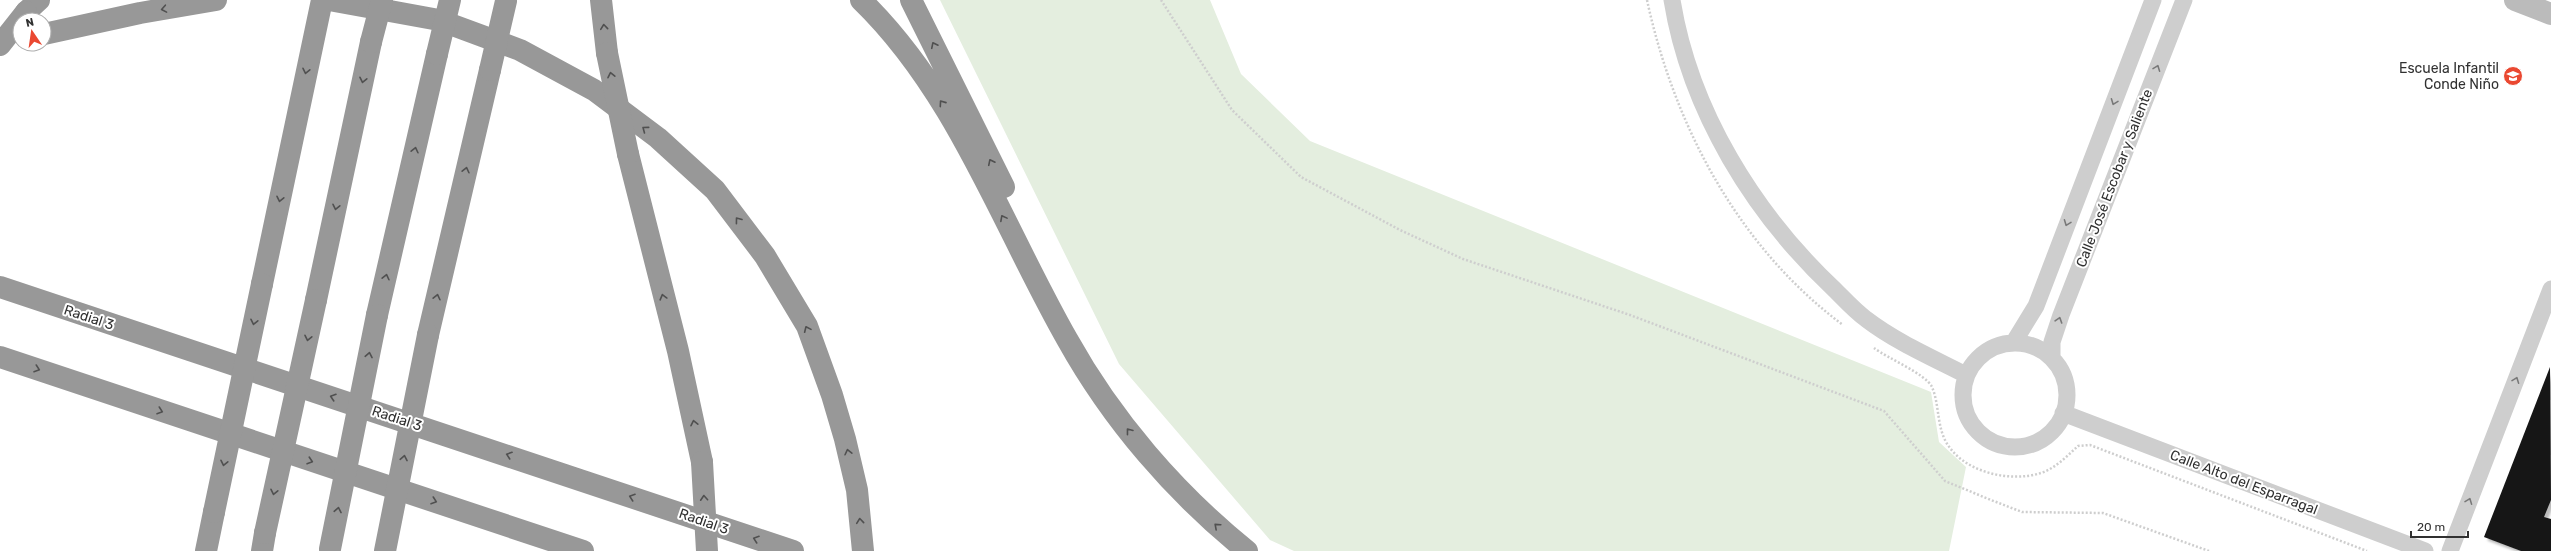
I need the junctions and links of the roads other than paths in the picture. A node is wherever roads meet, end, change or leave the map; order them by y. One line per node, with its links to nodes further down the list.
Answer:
1 (216, 0): 16 (highway, one-way to 16)
2 (322, 0): 29 (highway, one-way to 29, bridge)
3 (329, 0): 34 (highway, one-way to 3)
4 (382, 0): 27 (highway, one-way to 27, bridge)
5 (450, 0): 28 (highway, one-way to 5, bridge)
6 (506, 0): 30 (highway, one-way to 6, bridge)
7 (601, 0): 32 (highway, one-way to 7, bridge)
8 (861, 0): 21 (highway, one-way to 8)
9 (911, 0): 21 (highway, one-way to 9)
10 (1672, 0): 25 (street)
11 (2153, 0): 22 (street, Calle José Escobar y Saliente, one-way to 22)
12 (2184, 0): 24 (street, Calle José Escobar y Saliente, one-way to 12)
13 (2515, 0): 15 (main road)
14 (32, 6): 18 (highway, bridge)
15 (2551, 14)
16 (52, 32)
17 (12, 42): 18 (highway)
18 (0, 44)
19 (0, 287): 33 (highway, Radial 3, one-way to 19)
20 (2551, 289): 37 (street, one-way to 20)
21 (1067, 339): 35 (highway, one-way to 21)
22 (2014, 342): 24 (street); 25 (street)
23 (0, 357): 31 (highway, one-way to 31)
24 (2052, 358): 26 (street)
25 (1966, 375): 26 (street)
26 (2063, 413): 36 (street, Calle Alto del Esparragal)
27 (264, 542)
28 (330, 550)
29 (206, 551)
30 (385, 551)
31 (583, 551)
32 (707, 551)
33 (793, 551)
34 (863, 551)
35 (1247, 551)
36 (2425, 551)
37 (2450, 551)

